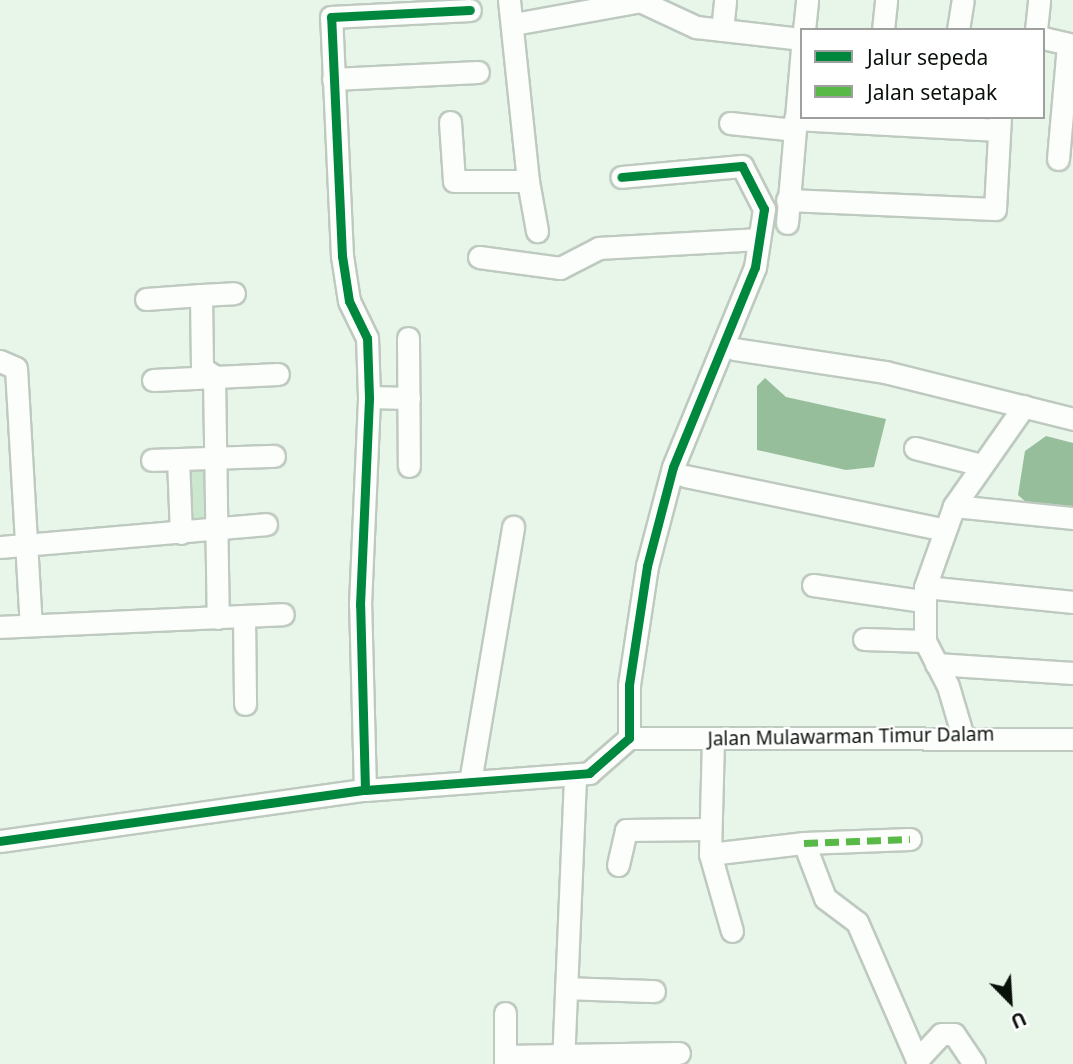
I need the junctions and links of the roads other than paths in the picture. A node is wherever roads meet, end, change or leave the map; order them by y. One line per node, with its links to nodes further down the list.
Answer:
1 (509, 0): 9 (street)
2 (725, 0): 14 (street)
3 (807, 0): 10 (street)
4 (887, 0): 11 (street)
5 (963, 0): 12 (street)
6 (1040, 0): 13 (street)
7 (640, 1): 9 (street); 14 (street)
8 (470, 10): 20 (street)
9 (514, 24): 27 (street)
10 (804, 28)
11 (883, 28)
12 (958, 28)
13 (1037, 28)
14 (722, 30): 16 (street)
15 (1045, 38): 17 (street)
16 (800, 39)
17 (1071, 45): 25 (street)
18 (800, 66): 24 (street)
19 (478, 72): 20 (street)
20 (333, 79): 42 (street)
21 (450, 122): 27 (street)
22 (730, 123): 24 (street)
23 (1000, 124): 24 (street); 28 (street)
24 (794, 125): 28 (street)
25 (1058, 159)
26 (622, 177): 31 (street)
27 (528, 181): 30 (street)
28 (787, 200): 29 (street)
29 (788, 223)
30 (537, 230)
31 (759, 239): 32 (street); 77 (street)
32 (479, 257)
33 (234, 293): 34 (street)
34 (201, 295): 35 (street); 40 (street)
35 (146, 299)
36 (408, 338): 43 (street)
37 (734, 349): 44 (street)
38 (0, 361): 61 (street)
39 (278, 374): 40 (street)
40 (214, 376): 41 (street); 48 (street)
41 (153, 380)
42 (369, 397): 43 (street); 82 (street)
43 (408, 398): 52 (street)
44 (1024, 406): 45 (street); 51 (street)
45 (1073, 419)
46 (915, 448): 51 (street)
47 (274, 456): 48 (street)
48 (218, 457): 50 (street); 59 (street)
49 (152, 460): 50 (street)
50 (178, 460): 60 (street)
51 (981, 465): 54 (street)
52 (409, 466)
53 (685, 476): 58 (street)
54 (954, 506): 55 (street); 58 (street)
55 (1073, 518)
56 (266, 524): 59 (street)
57 (513, 527): 81 (street)
58 (942, 529): 64 (street)
59 (218, 530): 60 (street); 68 (street)
60 (181, 533): 61 (street)
61 (24, 546): 62 (street); 69 (street)
62 (0, 547)
63 (813, 585): 64 (street)
64 (924, 594): 65 (street); 72 (street)
65 (1073, 602)
66 (283, 614): 67 (street)
67 (244, 616): 68 (street); 75 (street)
68 (218, 618): 69 (street)
69 (31, 625): 70 (street)
70 (0, 627)
71 (864, 639): 72 (street)
72 (925, 641): 73 (street)
73 (936, 664): 74 (street); 76 (street)
74 (1073, 673)
75 (245, 704)
76 (958, 737): 78 (street, Jalan Mulawarman Timur Dalam); 79 (street, Jalan Mulawarman Timur Dalam)
77 (629, 738): 78 (street, Jalan Mulawarman Timur Dalam); 80 (street)
78 (713, 739): 83 (street)
79 (1073, 739)
80 (575, 776): 81 (street); 90 (street)
81 (470, 782): 82 (street)
82 (365, 790): 85 (street)
83 (709, 829): 87 (street); 88 (street)
84 (910, 839): 86 (street)
85 (0, 841)
86 (804, 843): 87 (street); 97 (street)
87 (710, 854): 89 (street)
88 (618, 865)
89 (732, 931)
90 (566, 988): 91 (street); 96 (street)
91 (653, 991)
92 (505, 1013): 95 (street)
93 (679, 1053): 94 (street)
94 (645, 1059): 96 (street)
95 (505, 1060): 96 (street)
96 (563, 1060)
97 (920, 1062): 98 (street)
98 (975, 1064)

